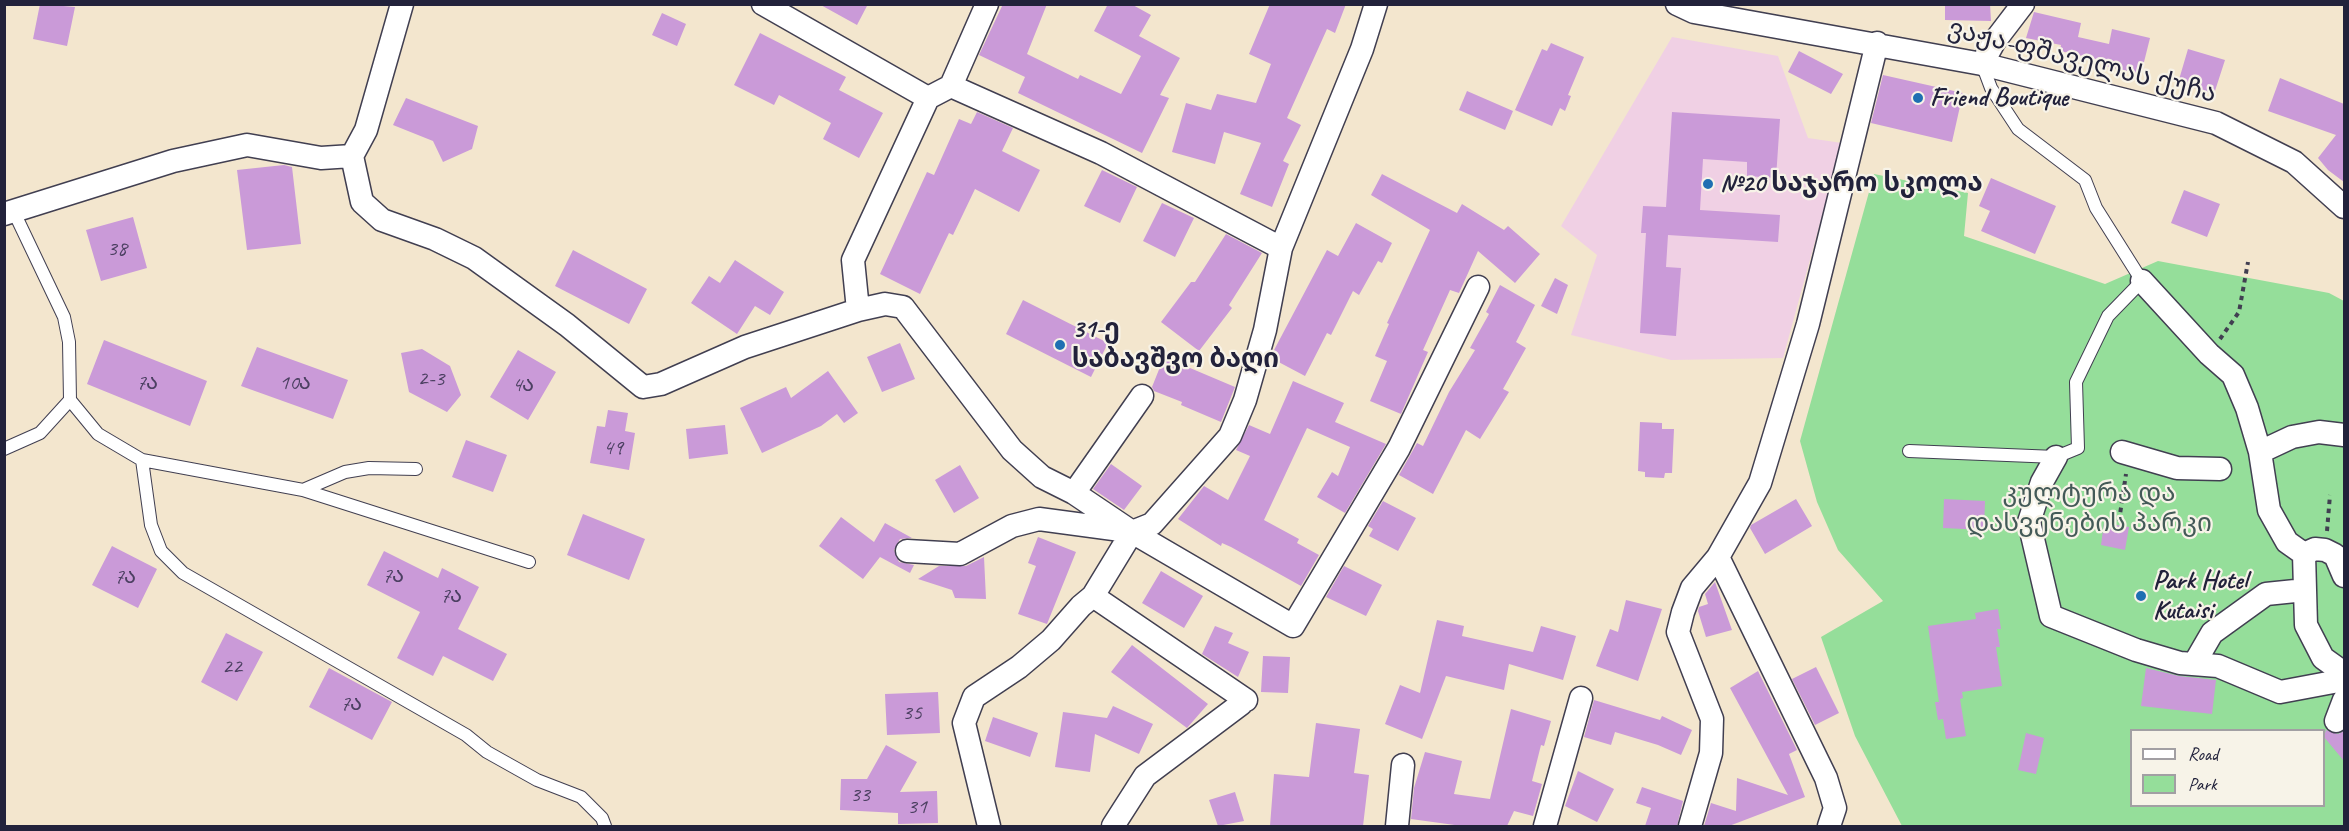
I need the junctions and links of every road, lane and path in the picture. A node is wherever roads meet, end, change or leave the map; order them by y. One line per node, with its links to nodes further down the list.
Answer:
1 (402, 4): 11 (street)
2 (763, 4): 10 (street)
3 (987, 4): 9 (street)
4 (1376, 4): 14 (street)
5 (2023, 4): 8 (street)
6 (1688, 7): 7 (street, ვაჟა-ფშაველას ქუჩა)
7 (1877, 44): 8 (street, ვაჟა-ფშაველას ქუჩა); 38 (street)
8 (1983, 64): 12 (street, ვაჟა-ფშაველას ქუჩა); 16 (lane)
9 (951, 86): 10 (street); 14 (street)
10 (928, 98): 18 (street)
11 (352, 156): 13 (street); 18 (street)
12 (2344, 207)
13 (9, 212): 21 (lane)
14 (1281, 248): 35 (street)
15 (2248, 262): 19 (path)
16 (2142, 281): 19 (street); 27 (lane)
17 (1478, 286): 35 (street)
18 (858, 310): 32 (street)
19 (2210, 354): 26 (street)
20 (1142, 396): 32 (street)
21 (70, 400): 23 (lane); 28 (lane)
22 (2344, 435): 26 (street)
23 (4, 449)
24 (1909, 451): 27 (lane)
25 (2126, 452): 30 (street); 34 (path)
26 (2260, 452): 37 (street)
27 (2056, 457): 43 (street)
28 (142, 460): 31 (lane); 50 (lane)
29 (416, 469): 31 (lane)
30 (2220, 469)
31 (303, 490): 39 (lane)
32 (1074, 493): 35 (street)
33 (2330, 495): 37 (path)
34 (2119, 521)
35 (1132, 532): 36 (street); 42 (street)
36 (907, 552)
37 (2315, 552): 40 (street); 41 (street)
38 (1718, 557): 55 (street); 56 (street)
39 (529, 562)
40 (2344, 576)
41 (2305, 590): 43 (street); 44 (street)
42 (1093, 597): 51 (street); 52 (street)
43 (2194, 664): 45 (street)
44 (2344, 673)
45 (2344, 680)
46 (1581, 698): 54 (street)
47 (2344, 700): 48 (street)
48 (2336, 721)
49 (1402, 765): 53 (street)
50 (605, 826)
51 (989, 826)
52 (1113, 826)
53 (1397, 826)
54 (1545, 826)
55 (1690, 826)
56 (1829, 826)

